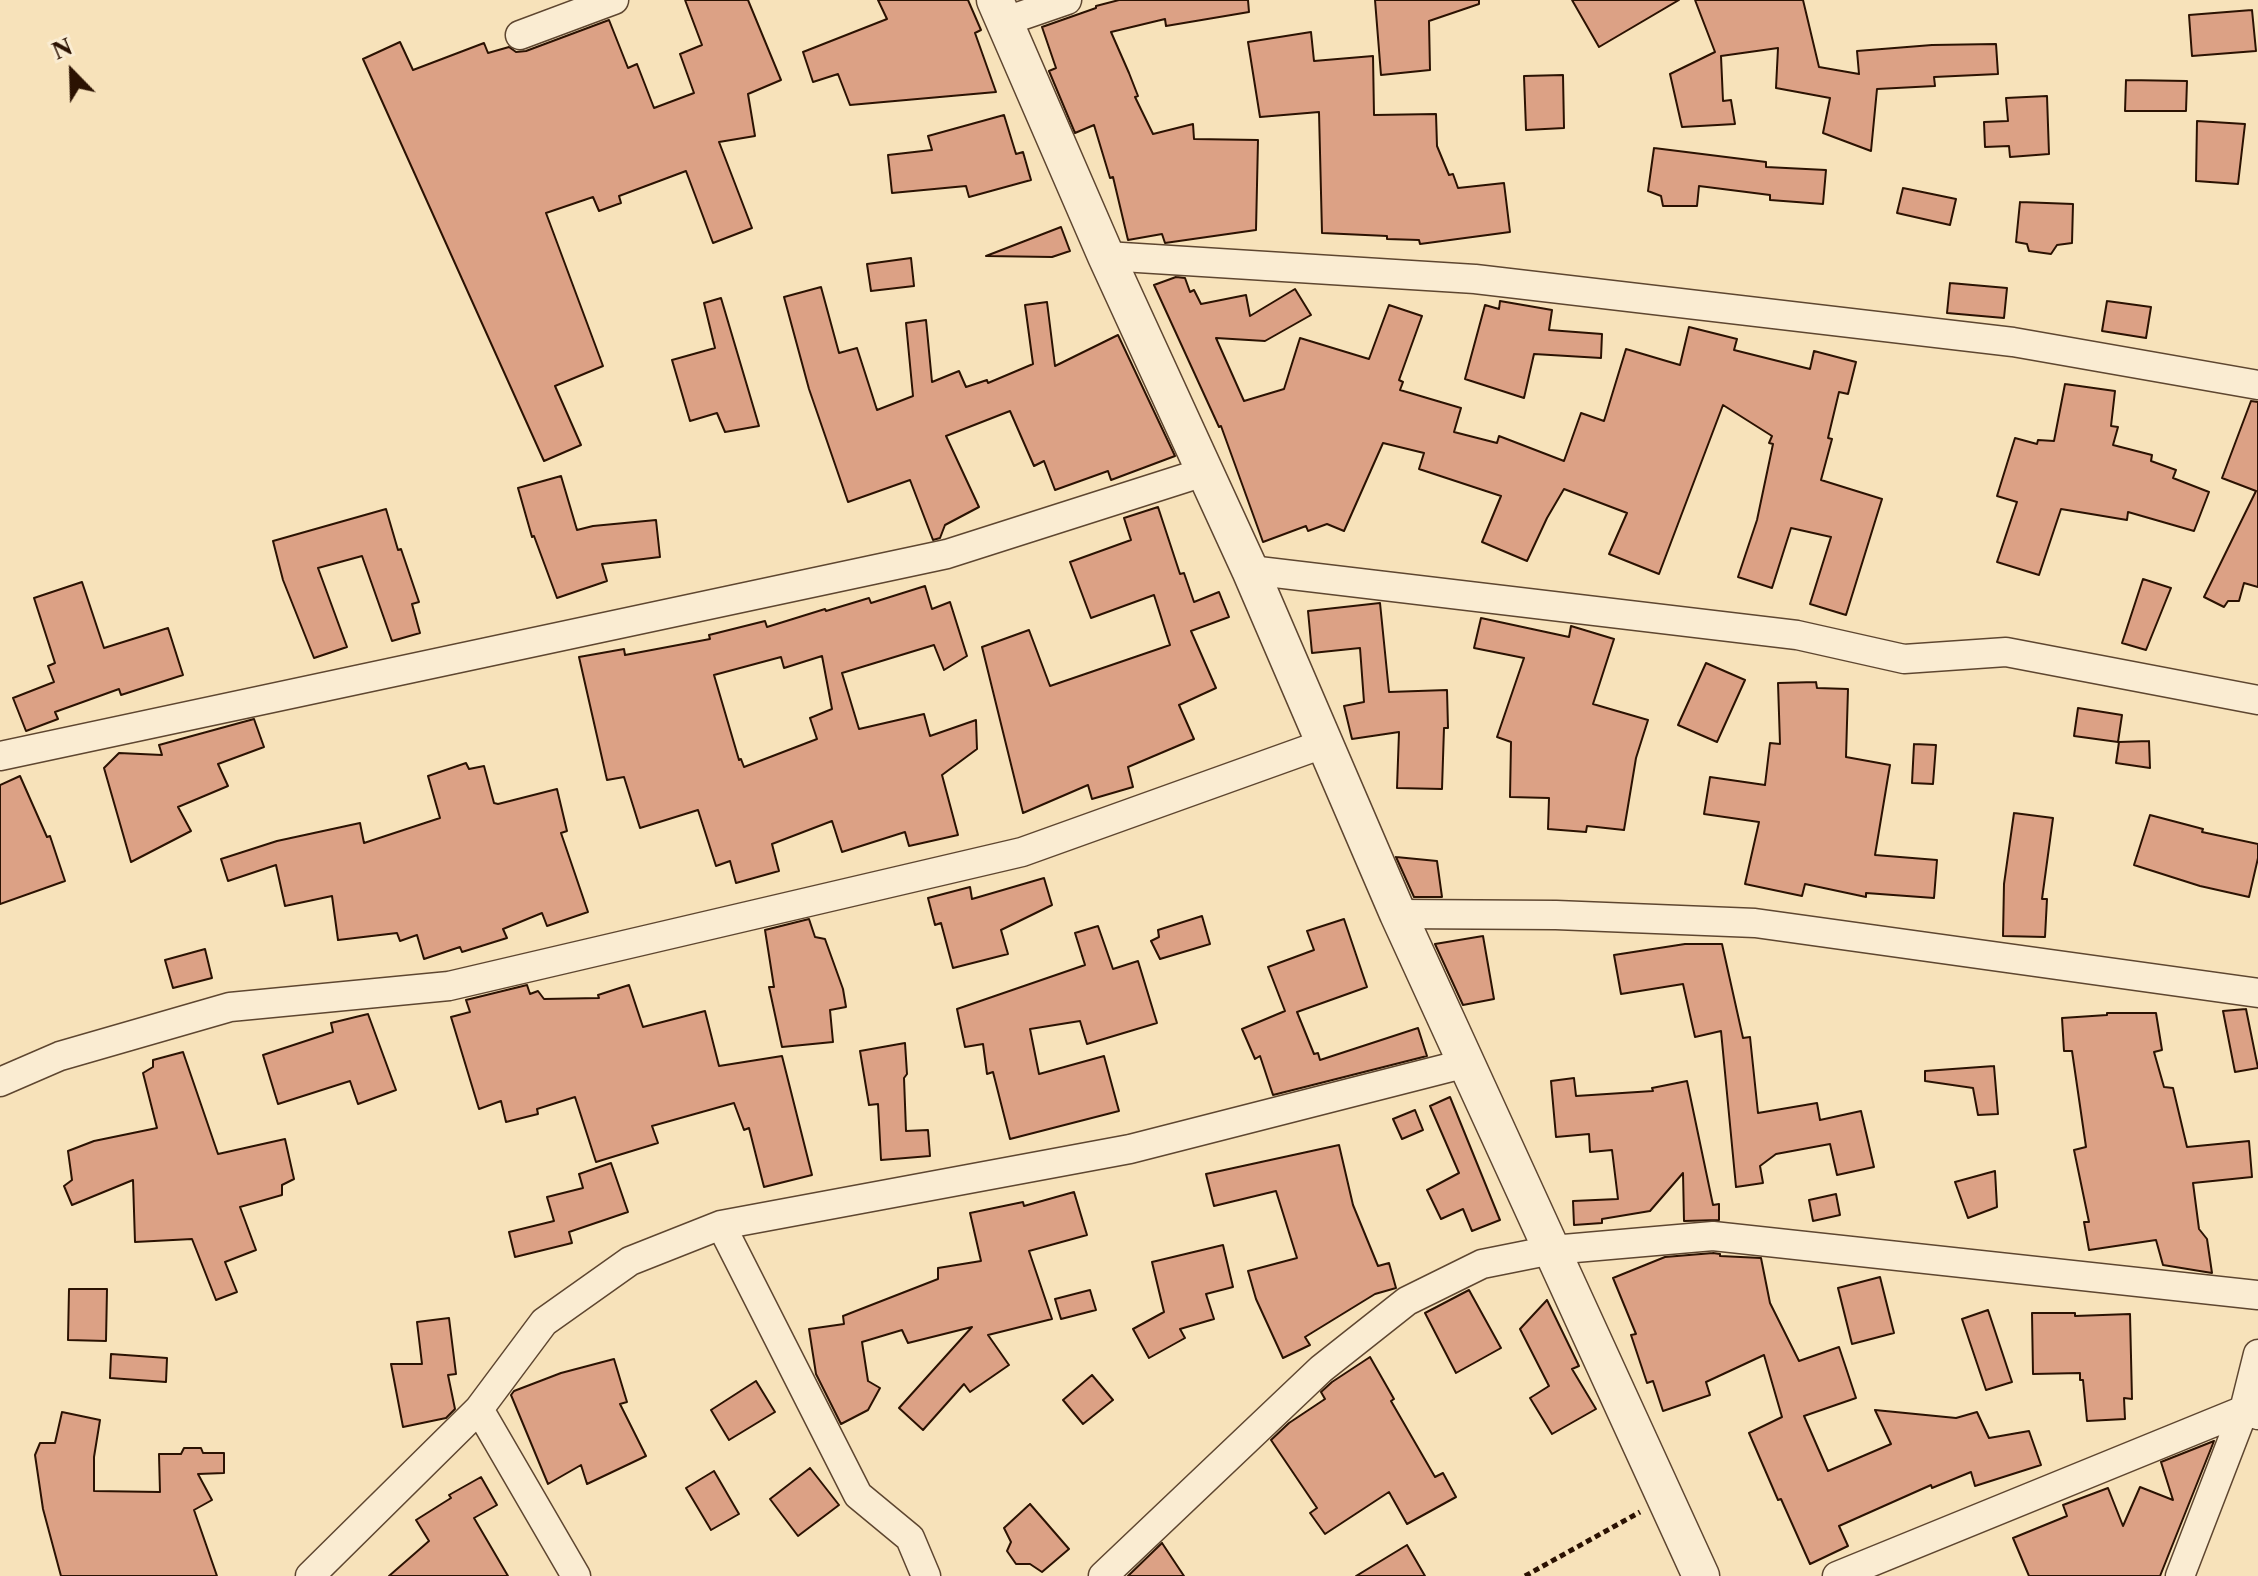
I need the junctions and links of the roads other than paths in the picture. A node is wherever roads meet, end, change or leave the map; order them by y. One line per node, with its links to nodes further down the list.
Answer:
1 (614, 0): 4 (street)
2 (1067, 0): 3 (street)
3 (1001, 10): 5 (street)
4 (520, 35)
5 (1106, 256): 6 (street); 7 (street)
6 (2258, 385)
7 (1204, 472): 8 (street); 11 (street)
8 (1250, 570): 9 (street); 10 (street)
9 (2258, 700)
10 (1323, 744): 12 (street); 15 (street)
11 (0, 756)
12 (1398, 914): 13 (street); 14 (street)
13 (2258, 993)
14 (1467, 1063): 16 (street); 17 (street)
15 (0, 1082)
16 (721, 1225): 20 (street); 24 (street)
17 (1552, 1250): 18 (street); 25 (street); 26 (street)
18 (2258, 1295)
19 (2258, 1354): 21 (street)
20 (479, 1409): 22 (street); 23 (street)
21 (2251, 1412): 27 (street); 28 (street)
22 (310, 1576)
23 (576, 1576)
24 (926, 1576)
25 (1103, 1576)
26 (1701, 1576)
27 (1837, 1576)
28 (2180, 1576)

